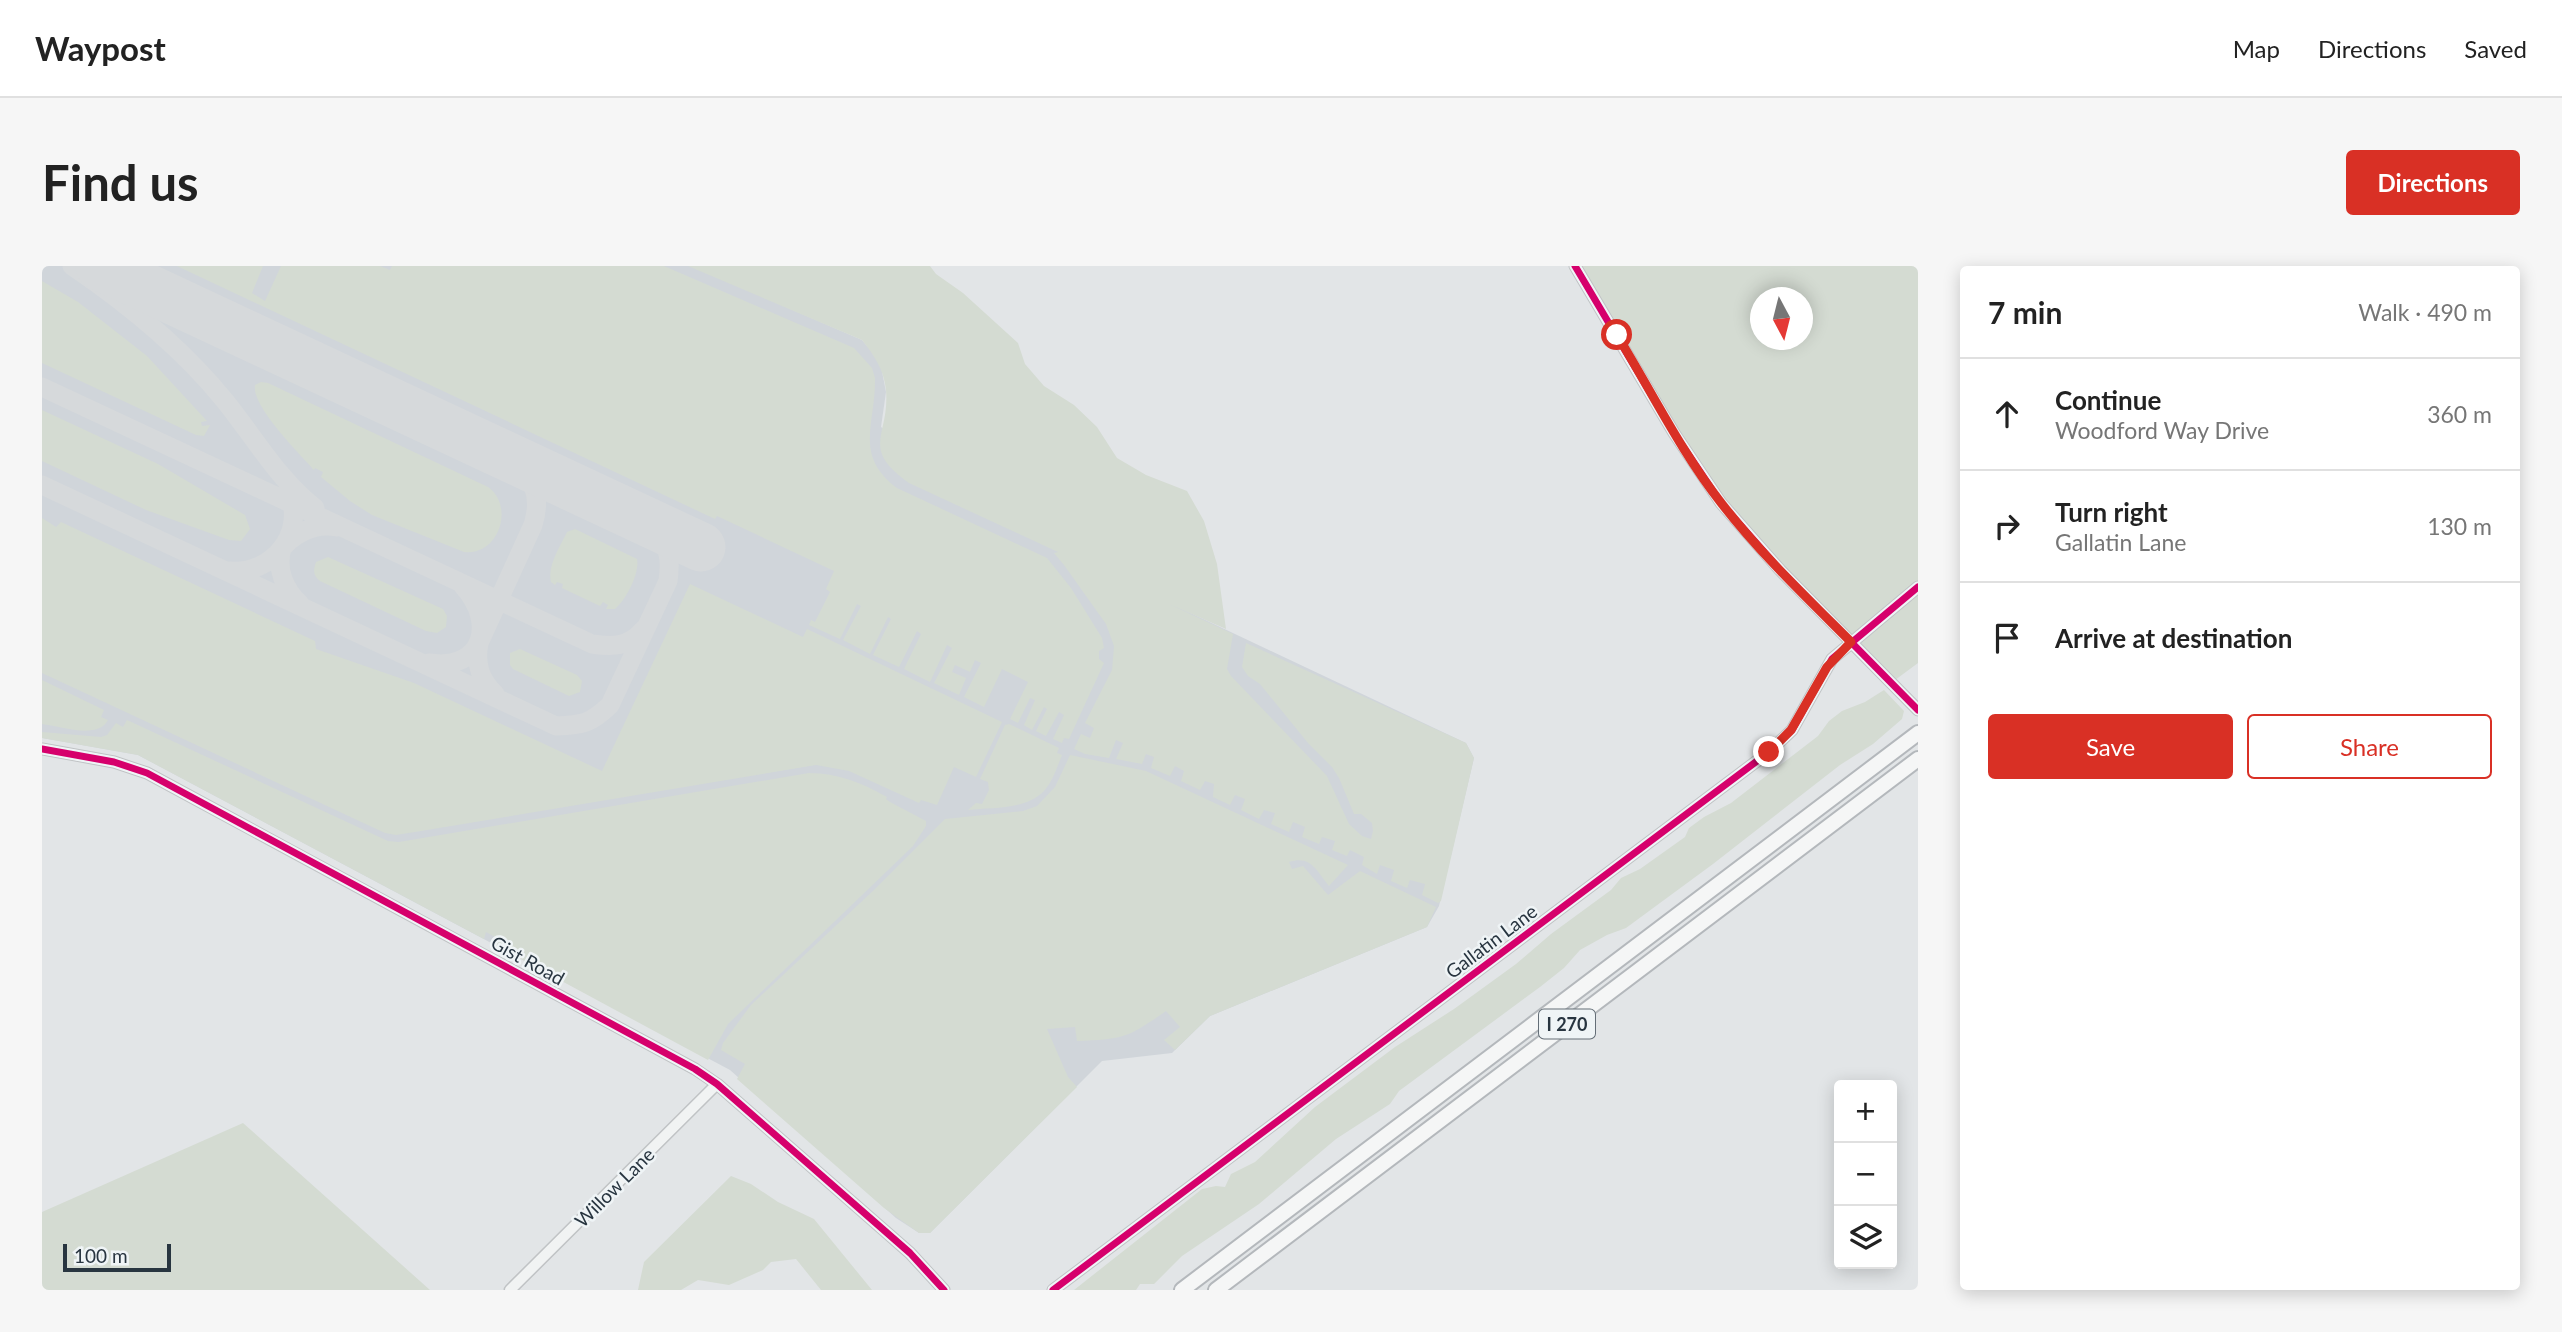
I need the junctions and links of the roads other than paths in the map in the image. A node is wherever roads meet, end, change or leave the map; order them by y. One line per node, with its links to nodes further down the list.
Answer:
1 (1575, 266): 3 (street)
2 (1918, 587): 3 (street, Gallatin Lane)
3 (1851, 642): 4 (street); 11 (street, Gallatin Lane)
4 (1918, 710)
5 (1918, 733): 12 (highway, I 270)
6 (42, 749): 8 (street, Gist Road)
7 (1918, 759): 13 (highway, I 270)
8 (717, 1083): 9 (street, Willow Lane); 10 (street, Gist Road)
9 (510, 1290)
10 (944, 1290)
11 (1053, 1290)
12 (1182, 1290)
13 (1216, 1290)

